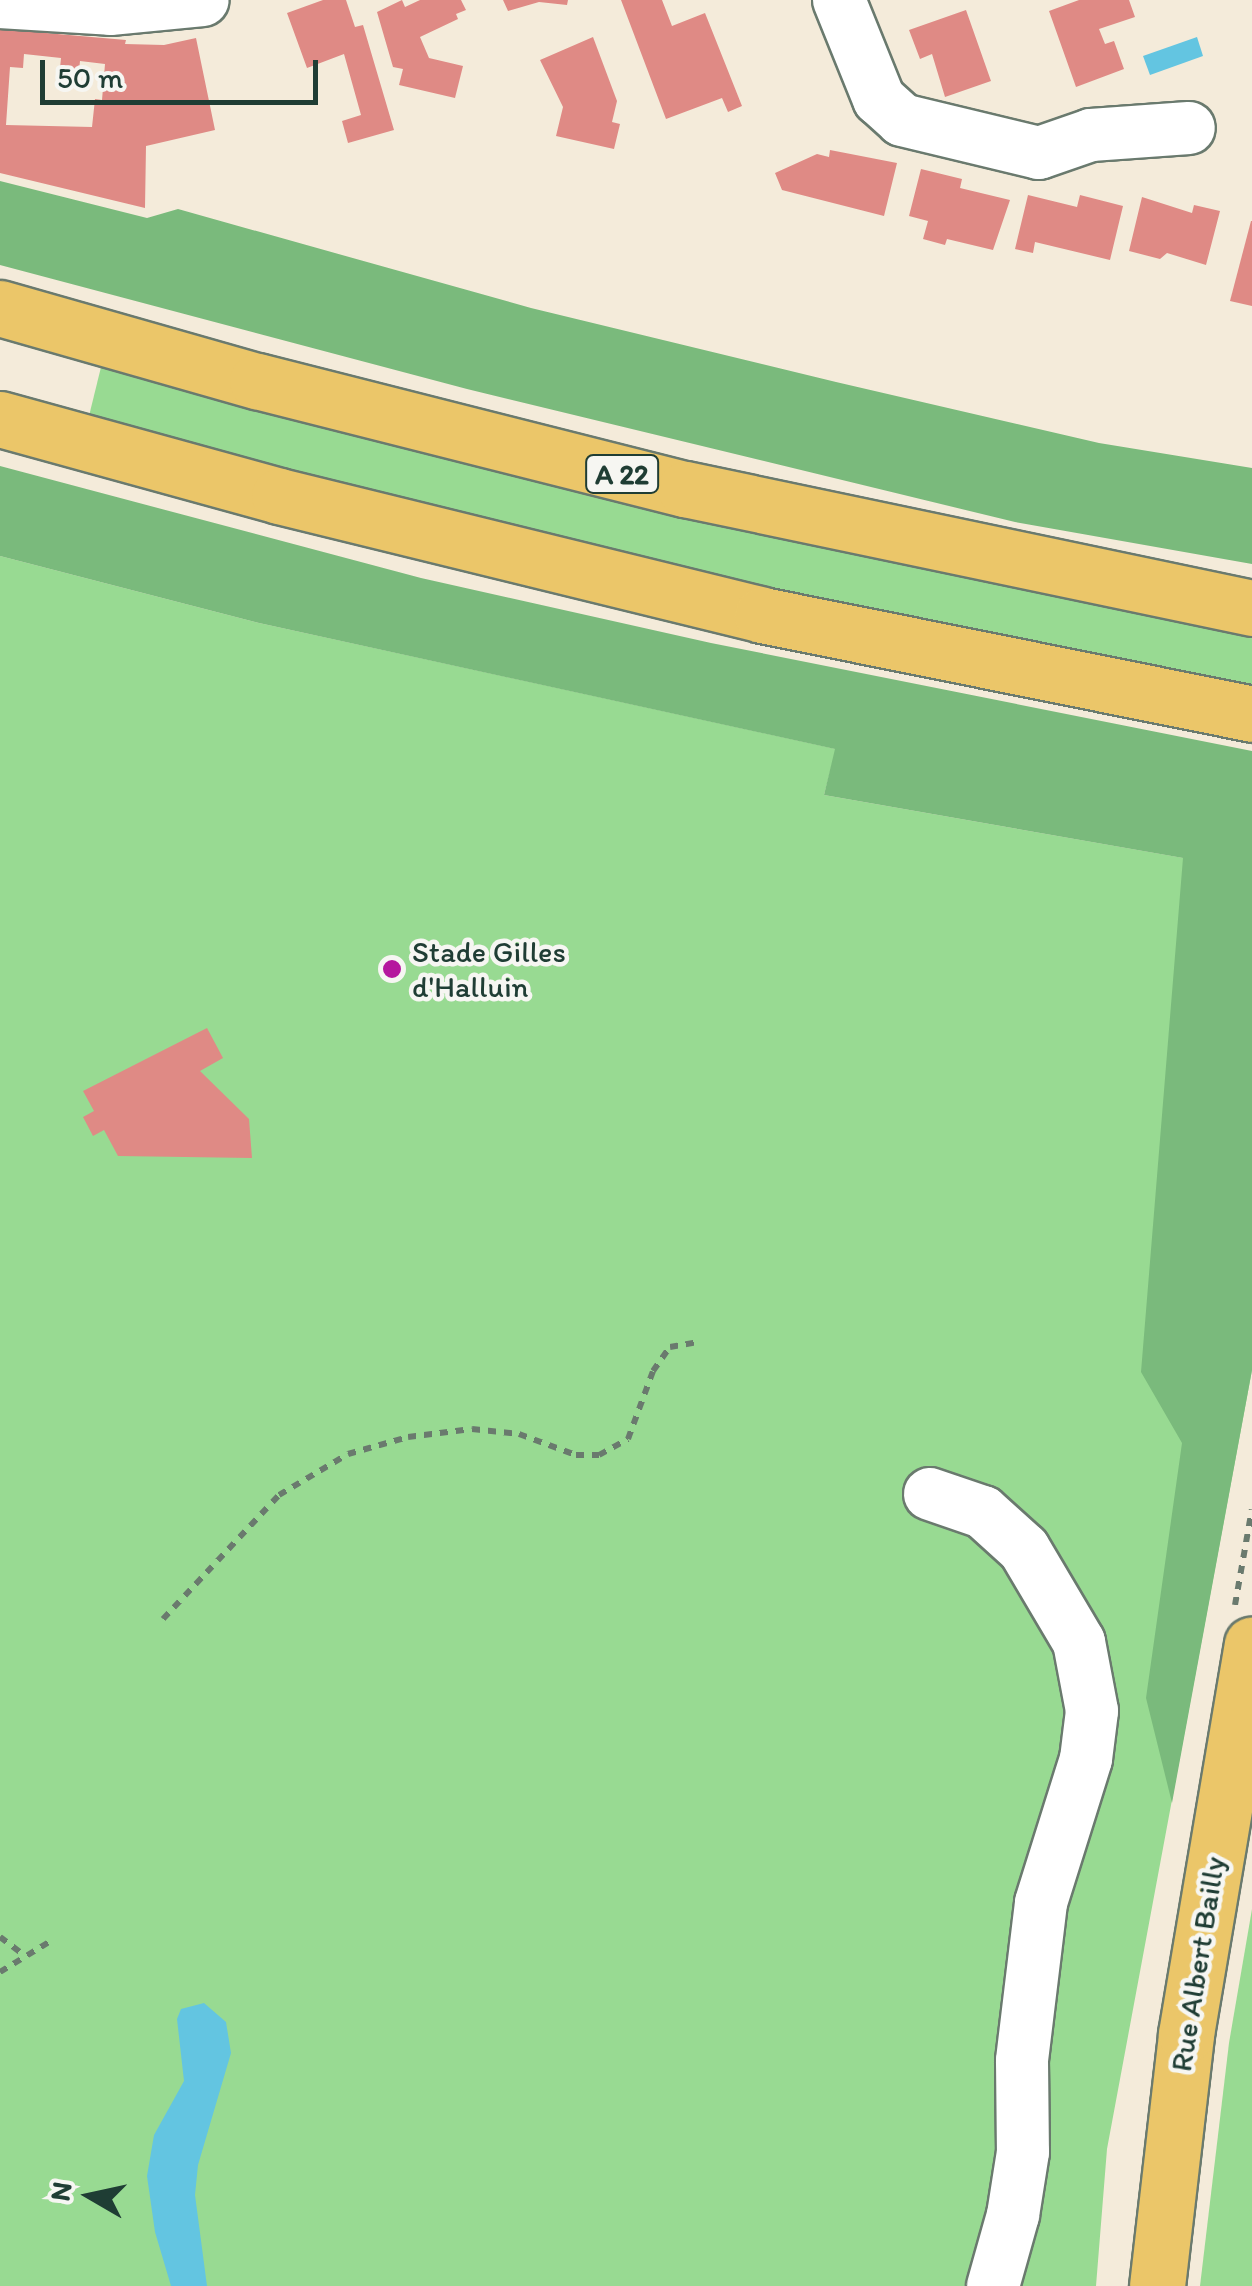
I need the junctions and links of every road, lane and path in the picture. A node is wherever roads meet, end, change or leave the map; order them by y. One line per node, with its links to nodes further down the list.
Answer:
1 (203, 0): 3 (street)
2 (839, 0): 4 (street)
3 (0, 2)
4 (1189, 128)
5 (0, 308): 7 (main road, A 22)
6 (0, 418): 8 (main road)
7 (1252, 608)
8 (1252, 714)
9 (698, 1342): 11 (path)
10 (930, 1494): 17 (street)
11 (163, 1619)
12 (1252, 1644): 18 (main road, Rue Albert Bailly)
13 (0, 1937): 15 (path)
14 (49, 1942): 15 (path)
15 (26, 1956): 16 (path)
16 (0, 1972)
17 (994, 2286)
18 (1157, 2286)

